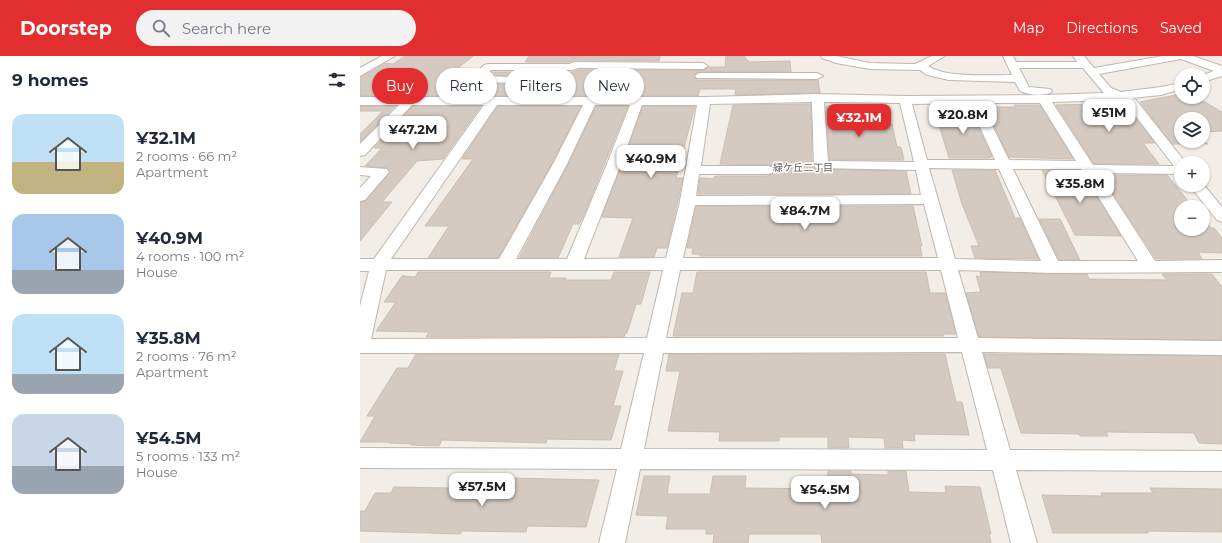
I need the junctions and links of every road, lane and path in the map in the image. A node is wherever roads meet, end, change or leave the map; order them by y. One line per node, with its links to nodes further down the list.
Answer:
1 (390, 56): 13 (street)
2 (826, 56): 10 (street)
3 (940, 56): 10 (street)
4 (1095, 56): 9 (street)
5 (1182, 56): 9 (street); 12 (street)
6 (660, 60): 8 (street); 11 (street)
7 (1011, 61): 9 (street); 16 (street)
8 (575, 62): 17 (street)
9 (1083, 64): 16 (street); 19 (street)
10 (920, 65): 16 (street)
11 (703, 66): 14 (street); 27 (street)
12 (1222, 72): 15 (street)
13 (360, 73)
14 (817, 76)
15 (1210, 76)
16 (1019, 79)
17 (505, 80)
18 (1174, 88): 19 (street)
19 (1121, 96): 23 (street); 33 (street)
20 (362, 98): 22 (street)
21 (818, 98): 24 (street); 27 (street); 35 (street)
22 (372, 99)
23 (1044, 99): 25 (street); 36 (street)
24 (905, 100): 25 (street); 35 (street)
25 (974, 100): 34 (street)
26 (644, 101): 27 (street)
27 (699, 101): 37 (street)
28 (406, 104): 32 (street)
29 (491, 104): 49 (street)
30 (590, 104): 50 (street)
31 (636, 104): 51 (street)
32 (360, 152)
33 (1174, 157)
34 (1004, 164): 35 (street); 36 (street); 54 (street)
35 (921, 165): 43 (street)
36 (1087, 167): 39 (street); 52 (street)
37 (693, 170): 38 (street); 44 (street)
38 (767, 170)
39 (1174, 170)
40 (360, 172): 42 (street)
41 (1202, 192): 45 (street)
42 (360, 197)
43 (930, 199): 44 (street); 47 (street)
44 (688, 201): 46 (street)
45 (1222, 217)
46 (673, 264): 47 (street); 51 (street); 55 (street)
47 (947, 264): 54 (street); 57 (street)
48 (360, 265): 49 (street)
49 (379, 265): 50 (street); 56 (street)
50 (504, 265): 51 (street)
51 (573, 265)
52 (1150, 266): 53 (street); 54 (street)
53 (1222, 266)
54 (1052, 267)
55 (656, 344): 56 (street); 57 (street); 60 (street)
56 (360, 345)
57 (969, 345): 58 (street); 61 (street)
58 (1222, 348)
59 (360, 458): 60 (street)
60 (631, 459): 61 (street); 63 (street)
61 (1002, 460): 62 (street); 64 (street)
62 (1222, 461)
63 (612, 543)
64 (1024, 543)

